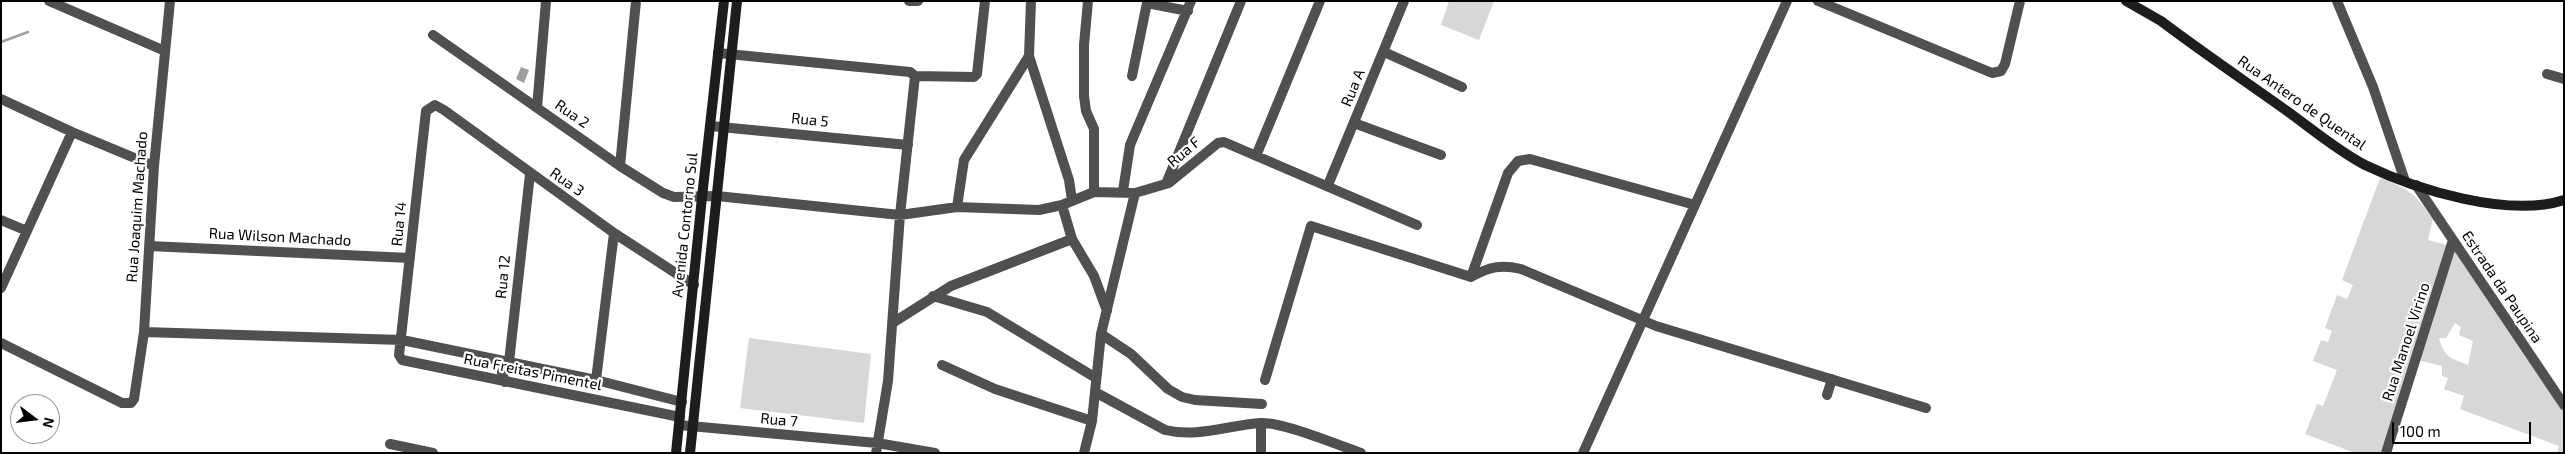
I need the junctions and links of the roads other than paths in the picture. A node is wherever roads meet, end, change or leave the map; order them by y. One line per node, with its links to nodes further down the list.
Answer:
1 (49, 1): 22 (street)
2 (170, 1): 22 (street, Rua Joaquim Machado)
3 (546, 1): 33 (street)
4 (636, 1): 43 (street)
5 (724, 1): 24 (street, Avenida Contorno Sul)
6 (737, 1): 25 (street, Avenida Contorno Sul)
7 (909, 1): 19 (street)
8 (985, 1): 28 (street)
9 (1031, 1): 26 (street)
10 (1088, 1): 50 (street)
11 (1241, 1): 46 (street)
12 (1320, 1): 41 (street)
13 (1404, 1): 23 (street, Rua A)
14 (1787, 1): 57 (street)
15 (1818, 1): 16 (street)
16 (2020, 1)
17 (2126, 1): 45 (street, Rua Antero de Quental)
18 (2337, 1): 45 (street)
19 (917, 2)
20 (1190, 6): 29 (street); 49 (street)
21 (433, 35): 33 (street, Rua 2)
22 (165, 51): 42 (street, Rua Joaquim Machado)
23 (1384, 52): 31 (street); 35 (street, Rua A)
24 (718, 53): 25 (street); 36 (street, Avenida Contorno Sul)
25 (732, 54): 28 (street); 37 (street, Avenida Contorno Sul)
26 (1029, 56): 54 (street); 58 (street)
27 (2547, 74): 30 (street)
28 (915, 76): 39 (street)
29 (1132, 76)
30 (2564, 79)
31 (1462, 87)
32 (1, 99): 38 (street)
33 (537, 108): 43 (street, Rua 2)
34 (426, 111): 44 (street, Rua 3); 67 (street, Rua 14)
35 (1354, 123): 40 (street); 47 (street, Rua A)
36 (710, 126): 37 (street, Rua 5); 52 (street, Avenida Contorno Sul)
37 (724, 126): 39 (street, Rua 5); 53 (street, Avenida Contorno Sul)
38 (72, 132): 42 (street); 62 (street)
39 (908, 144): 59 (street)
40 (1441, 155)
41 (1256, 156): 46 (street, Rua F); 47 (street, Rua F)
42 (154, 166): 66 (street, Rua Joaquim Machado)
43 (620, 166): 52 (street, Rua 2)
44 (530, 174): 63 (street, Rua 3); 79 (street, Rua 12)
45 (2406, 181): 48 (street, Rua Antero de Quental)
46 (1166, 184): 51 (street, Rua F)
47 (1328, 185): 61 (street, Rua F)
48 (2416, 185): 55 (street, Rua Antero de Quental); 65 (street, Estrada da Paupina)
49 (1123, 191): 50 (street, Rua F); 51 (street, Rua F)
50 (1094, 192): 54 (street, Rua F)
51 (1135, 193): 72 (street)
52 (702, 196): 53 (street, Rua 2); 69 (street, Avenida Contorno Sul)
53 (717, 196): 59 (street, Rua 2); 95 (street, Avenida Contorno Sul)
54 (1072, 200): 56 (street, Rua F)
55 (2564, 200)
56 (1062, 205): 58 (street, Rua F); 64 (street)
57 (1695, 205): 68 (street); 73 (street)
58 (957, 207): 59 (street, Rua F)
59 (900, 215): 74 (street)
60 (1, 220): 62 (street)
61 (1417, 225)
62 (27, 231): 70 (street)
63 (614, 234): 69 (street, Rua 3); 83 (street)
64 (1072, 239): 71 (street); 72 (street)
65 (2453, 240): 90 (street, Estrada da Paupina); 106 (street, Rua Manoel Virino)
66 (149, 246): 67 (street, Rua Wilson Machado); 75 (street, Rua Joaquim Machado)
67 (410, 258): 77 (street, Rua 14)
68 (1471, 277): 73 (street); 84 (street)
69 (694, 285): 88 (street, Avenida Contorno Sul)
70 (1, 288)
71 (933, 296): 74 (street); 81 (street)
72 (1107, 311): 76 (street)
73 (1643, 320): 82 (street); 105 (street)
74 (894, 322): 97 (street)
75 (144, 332): 77 (street, Rua Freitas Pimentel); 78 (street, Rua Joaquim Machado)
76 (1101, 334): 81 (street); 89 (street)
77 (402, 340): 79 (street, Rua Freitas Pimentel); 85 (street, Rua Freitas Pimentel)
78 (1, 343)
79 (509, 362): 83 (street, Rua Freitas Pimentel); 85 (street, Rua 12)
80 (942, 365): 92 (street)
81 (1096, 378): 86 (street)
82 (1832, 379): 87 (street); 91 (street)
83 (596, 380): 88 (street, Rua Freitas Pimentel)
84 (1265, 380)
85 (505, 382): 93 (street, Rua Freitas Pimentel)
86 (1096, 392): 92 (street); 94 (street)
87 (1827, 395)
88 (682, 402): 93 (street, Avenida Contorno Sul)
89 (1262, 404)
90 (2564, 405)
91 (1926, 408)
92 (1092, 420): 102 (street)
93 (680, 421): 95 (street, Rua 7); 99 (street, Avenida Contorno Sul)
94 (1261, 423): 103 (street); 104 (street)
95 (692, 428): 97 (street, Rua 7); 100 (street, Avenida Contorno Sul)
96 (390, 444): 98 (street)
97 (876, 448): 101 (street, Rua 7)
98 (434, 453)
99 (676, 453)
100 (690, 453)
101 (934, 453)
102 (1084, 453)
103 (1261, 453)
104 (1361, 453)
105 (1583, 453)
106 (2386, 453)

